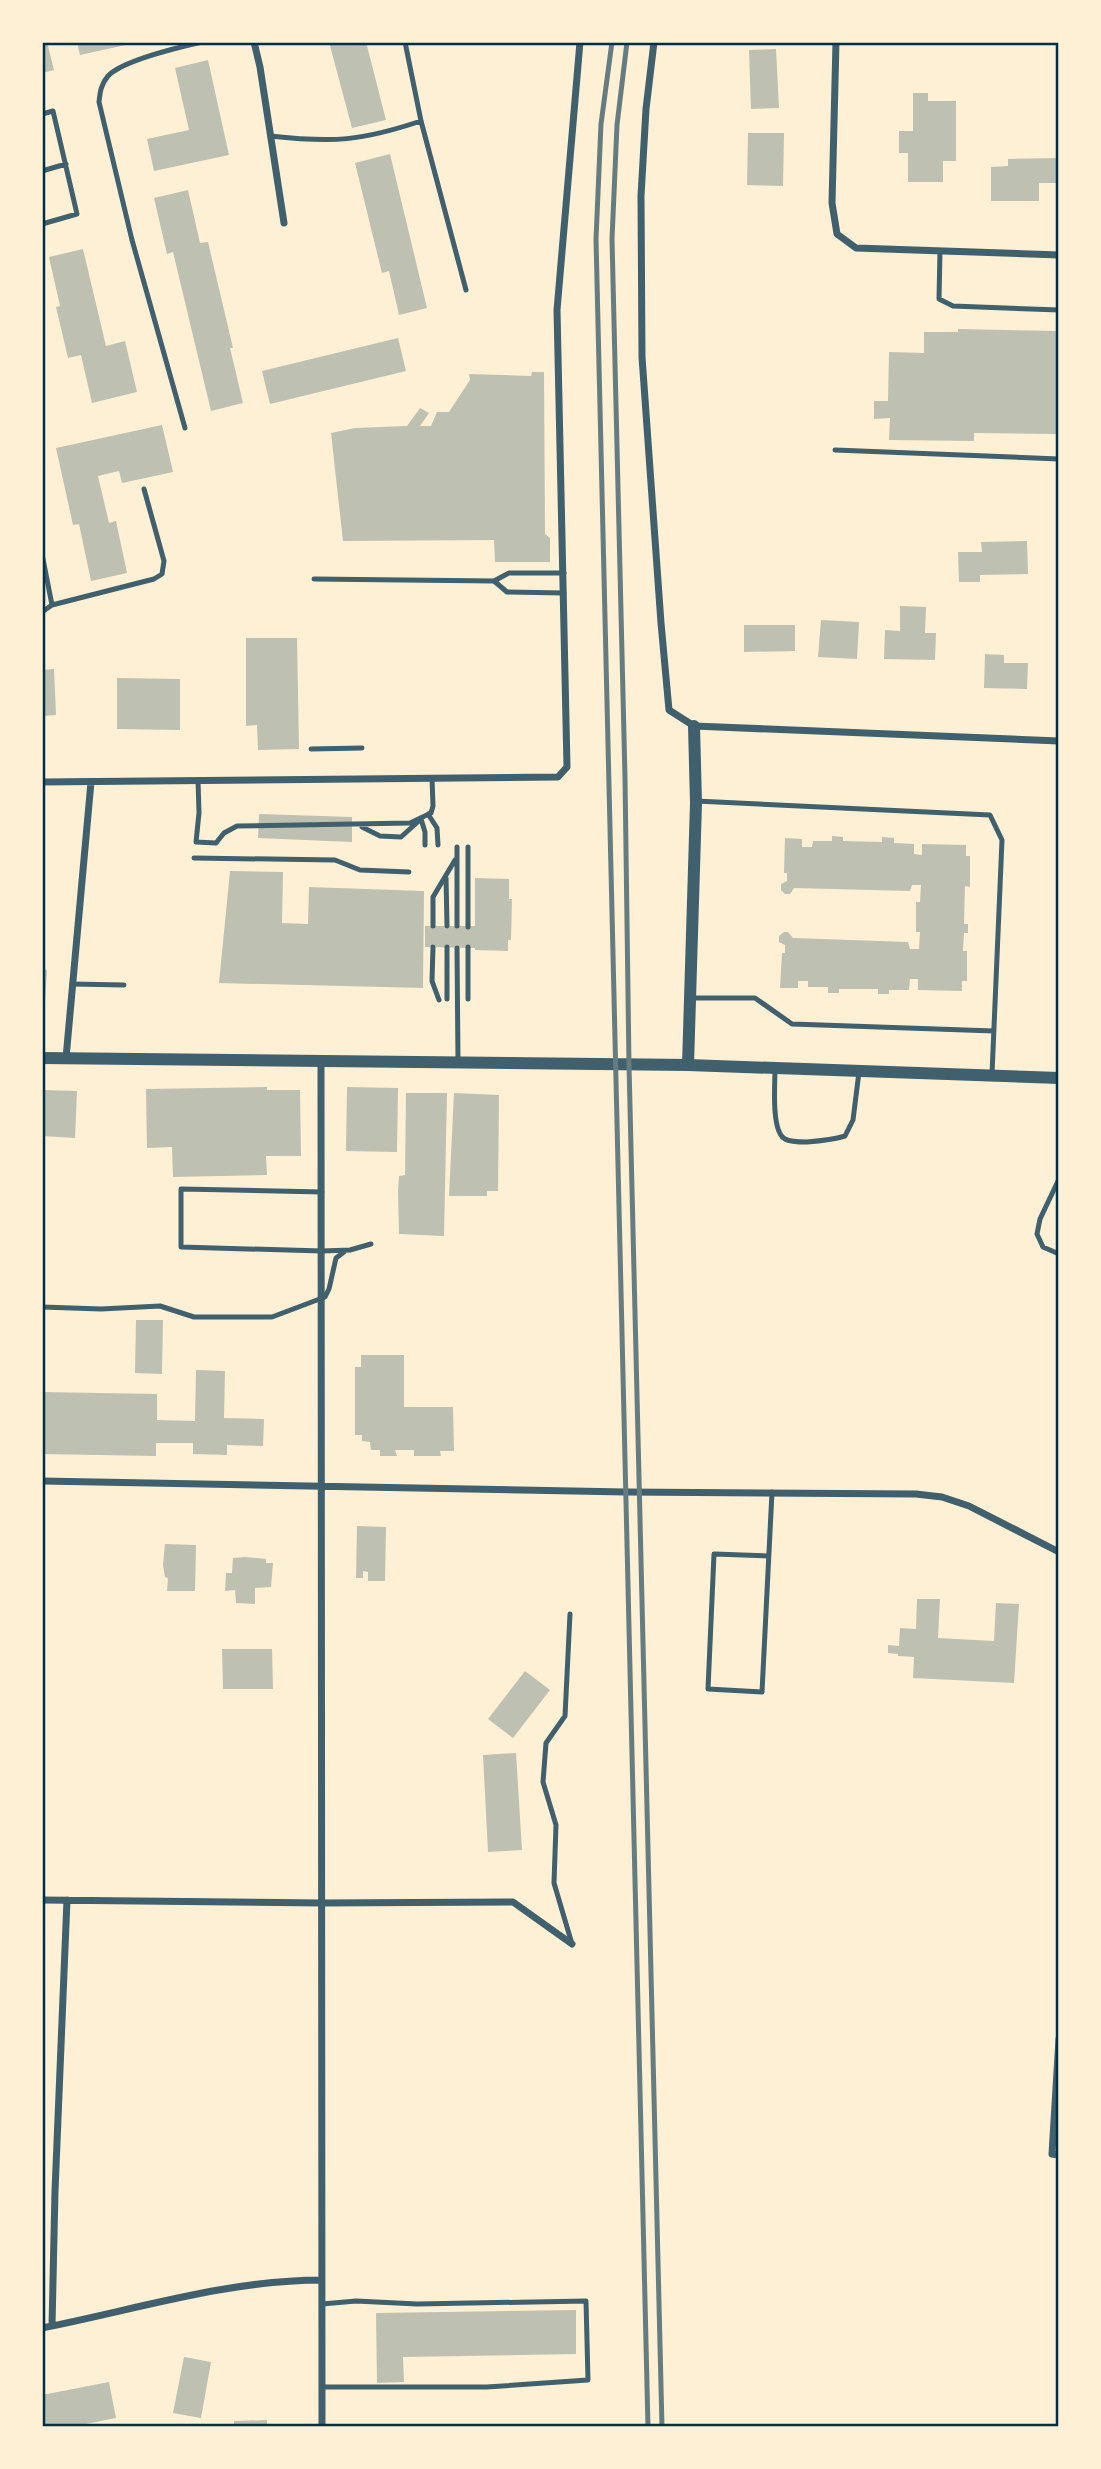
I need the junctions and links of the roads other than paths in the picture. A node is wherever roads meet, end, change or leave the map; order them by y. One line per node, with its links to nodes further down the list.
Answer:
1 (202, 42): 18 (lane)
2 (254, 42): 9 (street)
3 (405, 42): 8 (lane)
4 (580, 42): 23 (street)
5 (654, 42): 29 (street)
6 (835, 42): 14 (street)
7 (42, 114): 10 (lane)
8 (421, 121): 9 (lane); 16 (lane)
9 (270, 136): 13 (street)
10 (66, 164): 11 (lane); 12 (lane)
11 (42, 171)
12 (42, 223)
13 (284, 223)
14 (940, 251): 15 (street); 17 (lane)
15 (1059, 255)
16 (466, 290)
17 (1059, 310)
18 (185, 428)
19 (835, 450): 20 (lane)
20 (1059, 460)
21 (144, 489): 27 (lane)
22 (42, 554): 27 (lane)
23 (564, 573): 25 (lane); 26 (street)
24 (314, 579): 25 (lane)
25 (494, 582): 26 (lane)
26 (564, 593): 33 (street)
27 (52, 605): 28 (lane)
28 (42, 612)
29 (694, 726): 30 (street); 37 (street)
30 (1059, 741)
31 (362, 748): 32 (lane)
32 (311, 749)
33 (432, 778): 34 (street); 38 (lane)
34 (198, 780): 36 (street); 41 (lane)
35 (42, 782): 36 (street)
36 (91, 782): 59 (street)
37 (696, 801): 61 (street); 65 (lane)
38 (428, 814): 39 (lane); 43 (lane)
39 (421, 819): 40 (lane); 40 (lane); 42 (lane)
40 (352, 825): 41 (lane)
41 (216, 843): 47 (lane)
42 (425, 845)
43 (438, 845)
44 (457, 847): 48 (lane)
45 (468, 847): 54 (lane)
46 (194, 858): 47 (lane)
47 (216, 858): 49 (lane)
48 (457, 858): 50 (lane); 53 (lane)
49 (409, 872)
50 (446, 877): 51 (lane); 52 (lane)
51 (433, 926)
52 (447, 926)
53 (457, 926)
54 (468, 926)
55 (433, 947): 64 (lane)
56 (447, 947): 62 (lane)
57 (457, 947): 69 (lane)
58 (468, 947): 63 (lane)
59 (72, 984): 60 (lane); 67 (street)
60 (124, 985)
61 (692, 998): 65 (lane); 70 (street)
62 (447, 999)
63 (468, 999)
64 (439, 1000)
65 (994, 1031): 73 (lane)
66 (42, 1058): 67 (street)
67 (66, 1058): 68 (street)
68 (321, 1062): 69 (street); 76 (street)
69 (458, 1064): 70 (street)
70 (688, 1065): 71 (street)
71 (775, 1069): 72 (street); 72 (lane)
72 (859, 1072): 73 (street)
73 (992, 1076): 74 (street)
74 (1059, 1078)
75 (1059, 1179): 80 (lane)
76 (321, 1192): 79 (street); 79 (lane)
77 (371, 1244): 78 (lane)
78 (350, 1250): 79 (lane); 81 (lane)
79 (322, 1251): 81 (street)
80 (1059, 1254)
81 (321, 1298): 82 (lane); 84 (street)
82 (42, 1307)
83 (42, 1481): 84 (street)
84 (322, 1486): 85 (street); 91 (street)
85 (772, 1492): 86 (street); 87 (lane)
86 (1059, 1552)
87 (769, 1556): 87 (lane)
88 (570, 1614): 92 (lane)
89 (42, 1900): 90 (street)
90 (67, 1900): 91 (street); 97 (street)
91 (321, 1903): 92 (street); 95 (street)
92 (572, 1944)
93 (1059, 2039): 94 (street)
94 (1055, 2155)
95 (322, 2280): 96 (street); 97 (street)
96 (322, 2304): 99 (street); 99 (lane)
97 (52, 2326): 98 (street)
98 (42, 2328)
99 (322, 2386): 100 (street)
100 (322, 2427)

